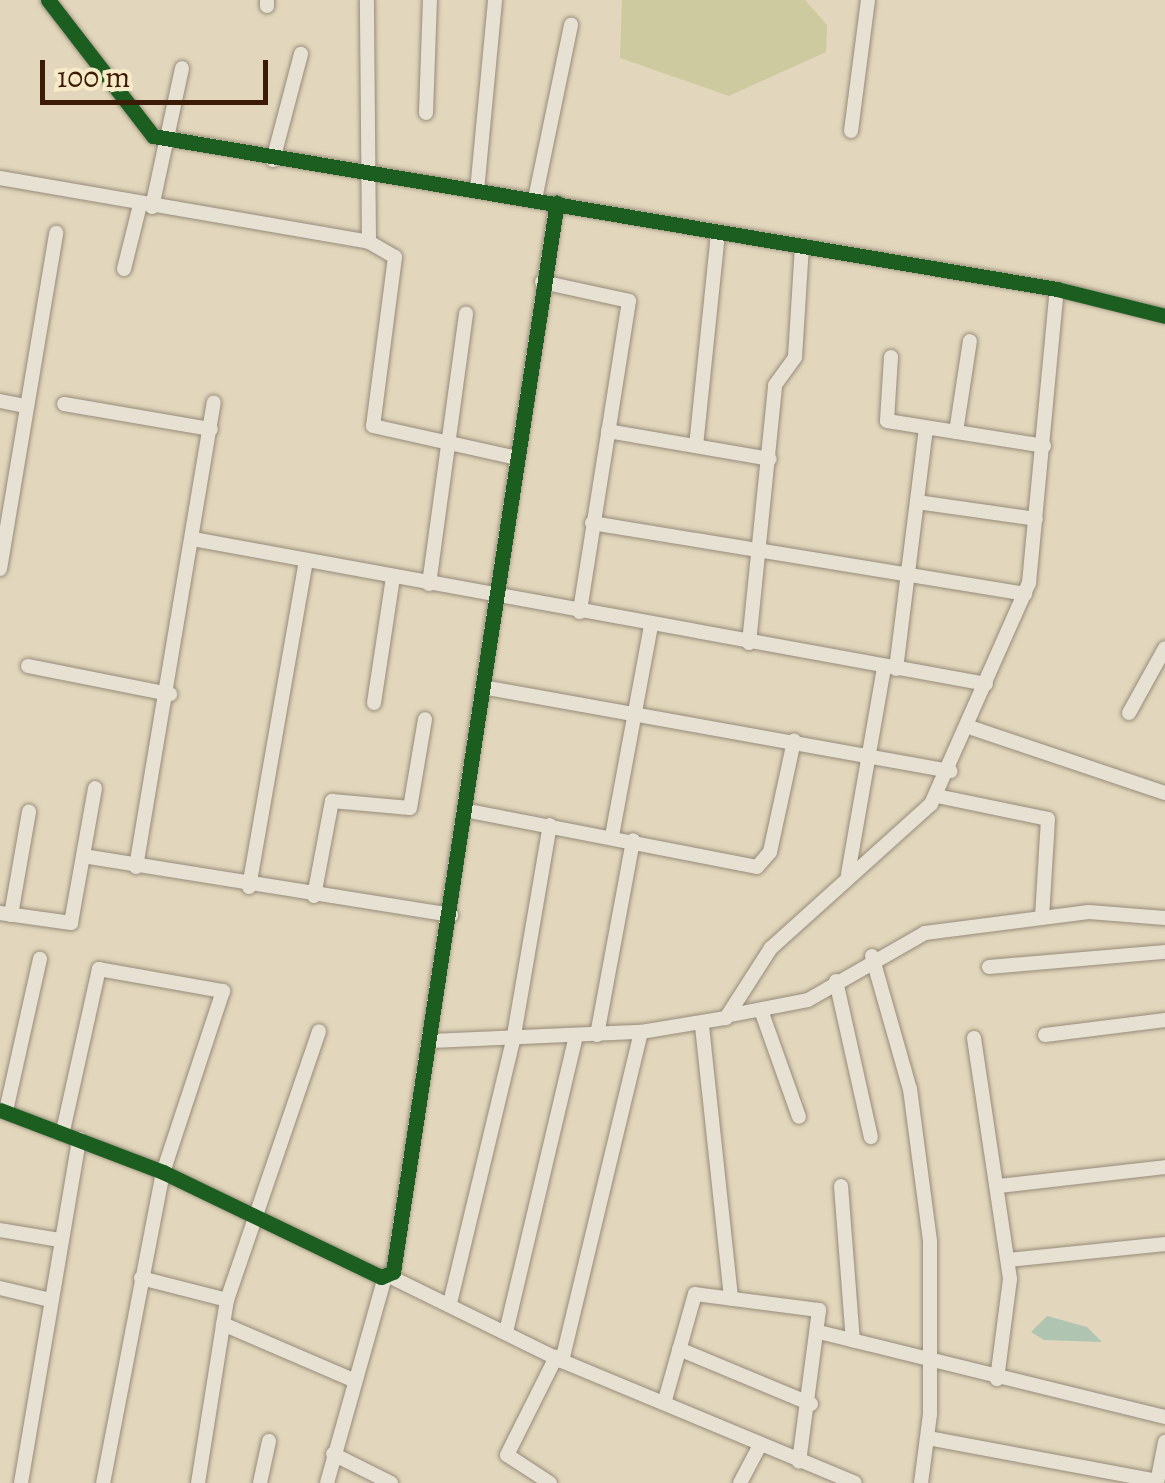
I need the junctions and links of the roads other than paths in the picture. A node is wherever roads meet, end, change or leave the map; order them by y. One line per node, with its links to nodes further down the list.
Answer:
1 (48, 0): 11 (street)
2 (366, 0): 13 (street)
3 (430, 0): 9 (street)
4 (495, 0): 15 (street)
5 (868, 0): 10 (street)
6 (571, 25): 16 (street)
7 (302, 54): 12 (street)
8 (182, 68): 11 (street)
9 (426, 113)
10 (851, 130)
11 (167, 139): 12 (street); 18 (street)
12 (272, 160): 13 (street)
13 (374, 175): 15 (street); 21 (street)
14 (0, 178): 18 (street)
15 (477, 191): 16 (street)
16 (535, 199): 17 (street)
17 (557, 202): 19 (street); 24 (street)
18 (146, 206): 21 (street); 23 (street)
19 (718, 232): 22 (street); 38 (street)
20 (56, 234): 33 (street)
21 (369, 242): 40 (street)
22 (802, 246): 25 (street); 42 (street)
23 (124, 268)
24 (542, 282): 36 (street); 41 (street)
25 (1057, 289): 27 (street); 39 (street)
26 (466, 314): 40 (street)
27 (1165, 316)
28 (970, 342): 37 (street)
29 (891, 357): 34 (street)
30 (0, 401): 33 (street)
31 (214, 402): 35 (street)
32 (64, 404): 35 (street)
33 (26, 406): 49 (street)
34 (926, 428): 37 (street); 43 (street)
35 (211, 429): 46 (street)
36 (608, 431): 38 (street); 45 (street)
37 (956, 432): 39 (street)
38 (696, 446): 42 (street)
39 (1044, 446): 44 (street)
40 (449, 447): 41 (street); 52 (street)
41 (518, 458): 54 (street)
42 (770, 459): 47 (street)
43 (916, 502): 44 (street); 50 (street)
44 (1036, 519): 53 (street)
45 (592, 523): 47 (street); 55 (street)
46 (193, 539): 48 (street); 63 (street)
47 (762, 552): 50 (street); 57 (street)
48 (306, 560): 51 (street); 83 (street)
49 (0, 568)
50 (908, 575): 53 (street); 60 (street)
51 (393, 577): 52 (street); 64 (street)
52 (429, 584): 54 (street)
53 (1024, 594): 61 (street)
54 (501, 599): 55 (street); 62 (street)
55 (580, 612): 56 (street)
56 (651, 625): 57 (street); 66 (street)
57 (749, 643): 60 (street)
58 (1165, 648): 65 (street)
59 (28, 666): 63 (street)
60 (890, 668): 61 (street); 70 (street)
61 (986, 684): 68 (street)
62 (488, 688): 66 (street); 75 (street)
63 (170, 694): 81 (street)
64 (374, 704)
65 (1129, 713)
66 (635, 714): 69 (street); 78 (street)
67 (425, 718): 84 (street)
68 (969, 727): 71 (street); 73 (street)
69 (794, 742): 70 (street); 79 (street)
70 (869, 756): 71 (street); 82 (street)
71 (950, 771): 74 (street)
72 (95, 788): 80 (street)
73 (1165, 793)
74 (938, 796): 82 (street); 87 (street)
75 (469, 811): 77 (street); 86 (street)
76 (29, 812): 85 (street)
77 (550, 825): 78 (street); 105 (street)
78 (612, 836): 79 (street)
79 (632, 840): 100 (street)
80 (84, 856): 81 (street); 85 (street)
81 (136, 866): 83 (street)
82 (848, 874): 95 (street)
83 (248, 887): 84 (street)
84 (314, 896): 86 (street)
85 (6, 914)
86 (451, 915): 104 (street)
87 (1042, 916): 88 (street); 90 (street)
88 (1165, 918)
89 (1165, 952): 92 (street)
90 (872, 956): 93 (street); 133 (street)
91 (40, 959): 106 (street)
92 (989, 967)
93 (836, 980): 94 (street); 109 (street)
94 (762, 1013): 95 (street); 107 (street)
95 (731, 1016): 97 (street)
96 (1165, 1020): 101 (street)
97 (702, 1026): 99 (street); 123 (street)
98 (319, 1031): 115 (street)
99 (641, 1032): 100 (street); 132 (street)
100 (597, 1035): 102 (street)
101 (1045, 1035)
102 (576, 1036): 105 (street); 128 (street)
103 (974, 1038): 114 (street)
104 (431, 1041): 105 (street); 120 (street)
105 (513, 1042): 126 (street)
106 (3, 1110): 108 (street)
107 (798, 1118)
108 (63, 1131): 110 (street); 112 (street)
109 (871, 1137)
110 (79, 1139): 112 (street); 117 (street)
111 (1165, 1166): 114 (street)
112 (163, 1172): 115 (street); 121 (street)
113 (841, 1186): 130 (street)
114 (999, 1186): 119 (street)
115 (251, 1216): 120 (street); 125 (street)
116 (0, 1230): 117 (street)
117 (60, 1240): 124 (street)
118 (1165, 1244): 119 (street)
119 (1008, 1260): 135 (street)
120 (387, 1277): 126 (street); 134 (street)
121 (140, 1278): 125 (street); 147 (street)
122 (0, 1288): 124 (street)
123 (731, 1298): 129 (street); 131 (street)
124 (50, 1300): 146 (street)
125 (227, 1300): 127 (street)
126 (450, 1303): 128 (street)
127 (223, 1324): 134 (street); 148 (street)
128 (506, 1332): 132 (street)
129 (823, 1333): 130 (street); 137 (street)
130 (853, 1342): 133 (street)
131 (679, 1349): 136 (street); 137 (street)
132 (559, 1359): 136 (street); 152 (street)
133 (931, 1364): 135 (street); 139 (street)
134 (351, 1379): 143 (street)
135 (997, 1379): 138 (street)
136 (665, 1400): 141 (street)
137 (811, 1404): 144 (street)
138 (1165, 1416)
139 (928, 1438): 145 (street); 155 (street)
140 (269, 1441): 149 (street)
141 (760, 1445): 144 (street); 153 (street)
142 (1164, 1449): 145 (street)
143 (334, 1454): 150 (street); 151 (street)
144 (799, 1462): 154 (street)
145 (1157, 1482)
146 (21, 1483)
147 (103, 1483)
148 (198, 1483)
149 (260, 1483)
150 (327, 1483)
151 (391, 1483)
152 (550, 1483)
153 (740, 1483)
154 (855, 1483)
155 (920, 1483)

